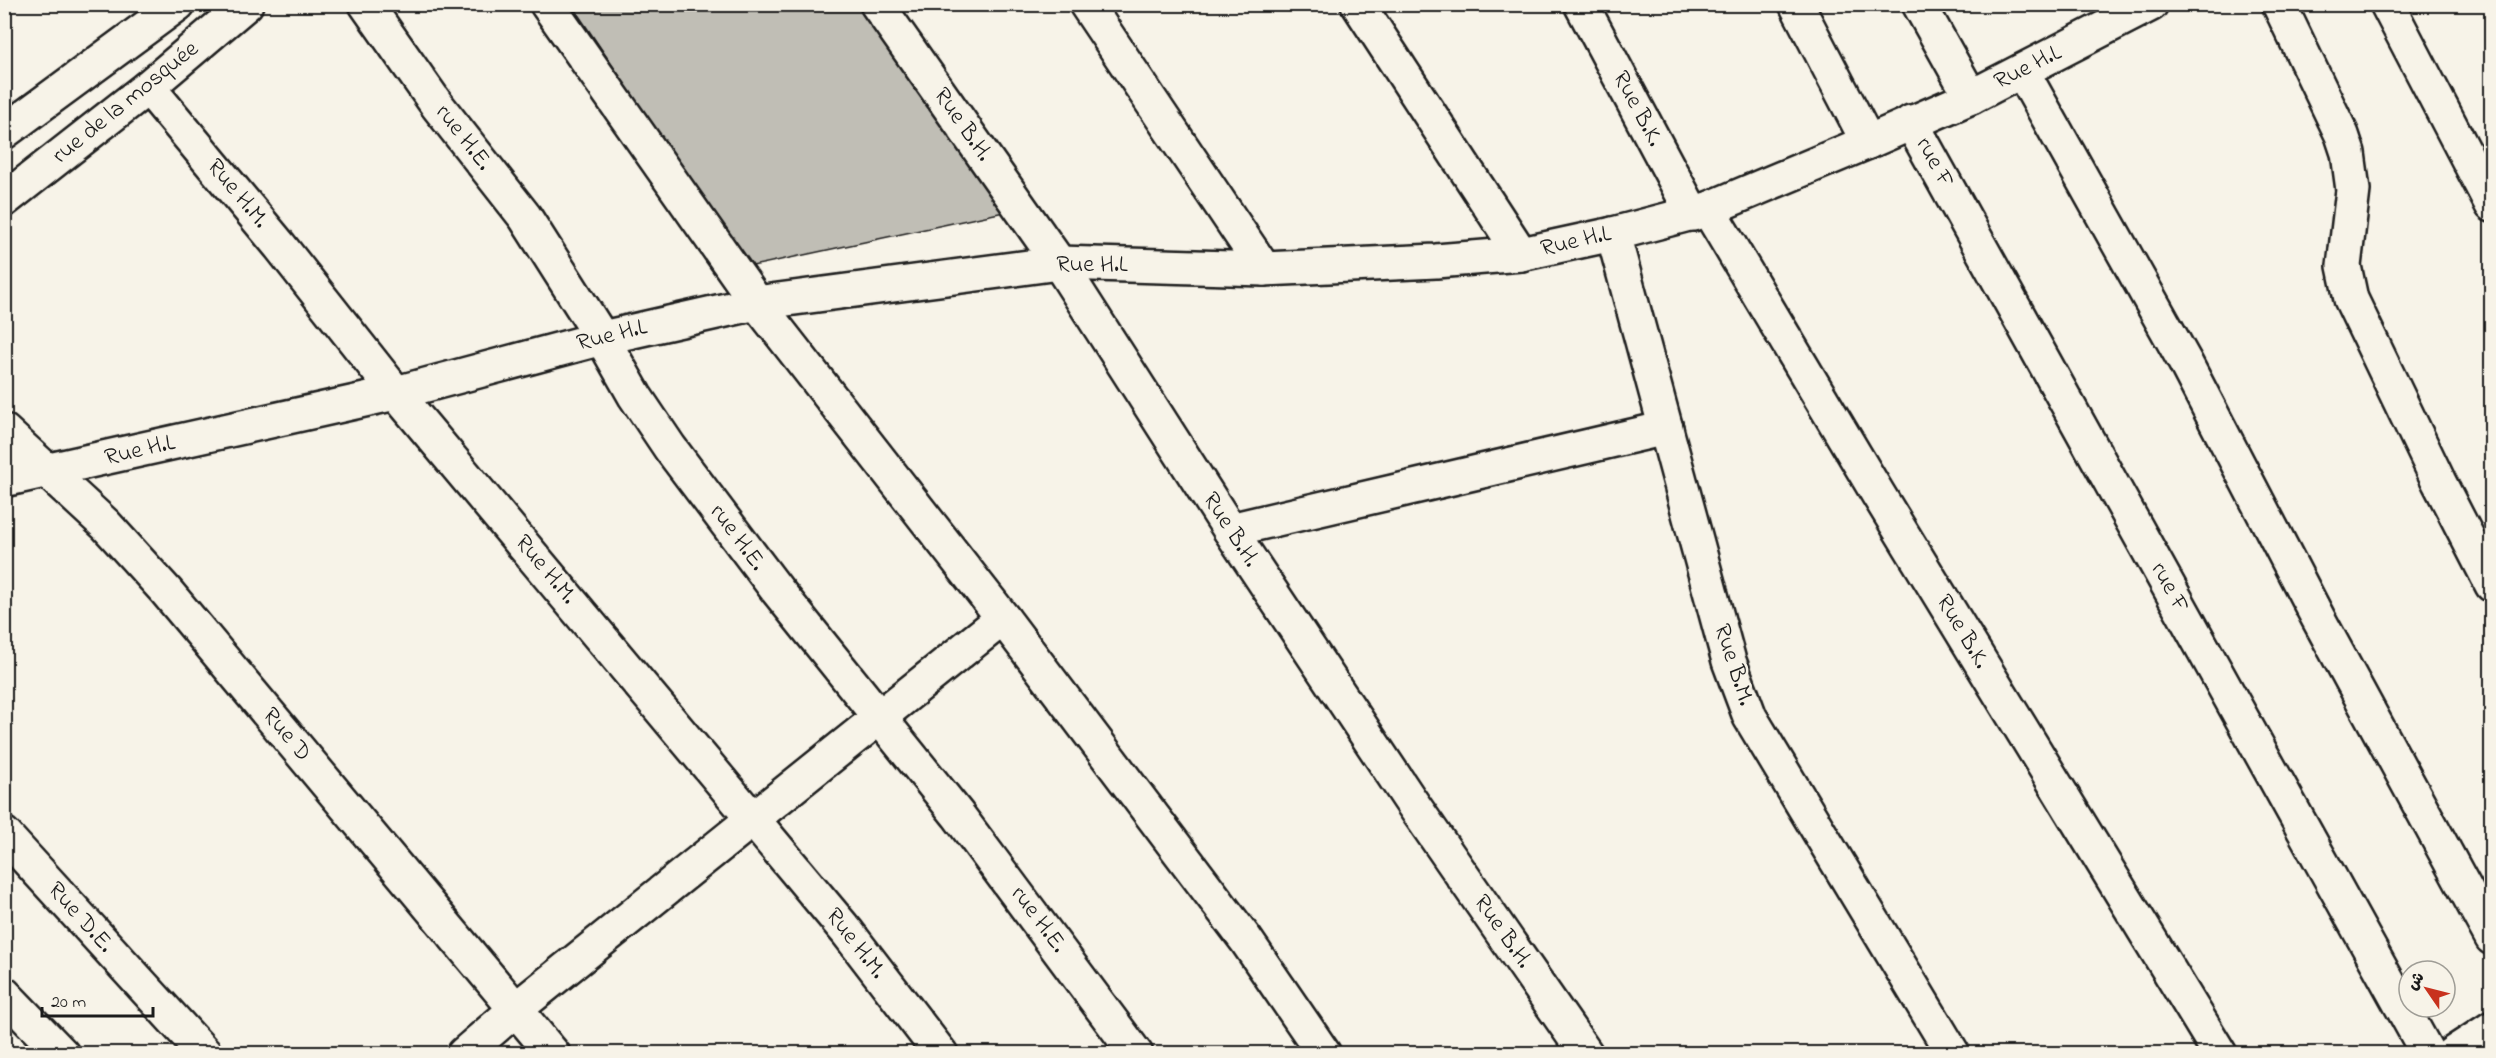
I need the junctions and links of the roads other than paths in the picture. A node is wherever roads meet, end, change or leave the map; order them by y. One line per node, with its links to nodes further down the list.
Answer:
1 (178, 4): 18 (street, rue de la mosquée)
2 (246, 4): 15 (street, rue de la mosquée)
3 (366, 4): 28 (street, rue H.E.)
4 (547, 4): 27 (street)
5 (877, 4): 25 (street, Rue B.H.)
6 (1086, 4): 26 (street)
7 (1358, 4): 24 (street)
8 (1581, 4): 22 (street, Rue B.K.)
9 (1796, 4): 19 (street)
10 (1919, 4): 16 (street)
11 (2151, 4): 14 (street, Rue H.L)
12 (2279, 4): 35 (street)
13 (2387, 4): 21 (street)
14 (2022, 71): 16 (street, Rue H.L); 40 (street)
15 (148, 87): 20 (street, rue de la mosquée); 29 (street, Rue H.M.)
16 (1971, 97): 17 (street, Rue H.L)
17 (1911, 123): 19 (street, Rue H.L); 54 (street, rue F)
18 (4, 132)
19 (1868, 142): 22 (street, Rue H.L)
20 (4, 200)
21 (2492, 205)
22 (1700, 211): 23 (street, Rue H.L); 53 (street, Rue B.K.)
23 (1613, 234): 24 (street, Rue H.L); 30 (street, Rue B.M.)
24 (1521, 254): 26 (street, Rue H.L)
25 (1059, 263): 26 (street, Rue H.L); 27 (street, Rue H.L); 34 (street, Rue B.H.)
26 (1264, 269)
27 (757, 303): 28 (street, Rue H.L); 36 (street)
28 (602, 338): 29 (street, Rue H.L); 37 (street, rue H.E.)
29 (396, 393): 32 (street, Rue H.L); 38 (street, Rue H.M.)
30 (1666, 428): 34 (street); 52 (street, Rue B.M.)
31 (4, 431): 32 (street, Rue D)
32 (49, 472): 33 (street, Rue H.L); 42 (street, Rue D)
33 (4, 480)
34 (1230, 530): 51 (street, Rue B.H.)
35 (2492, 585)
36 (1003, 618): 37 (street); 50 (street)
37 (878, 717): 38 (street); 49 (street, rue H.E.)
38 (754, 819): 42 (street); 48 (street, Rue H.M.)
39 (4, 834): 45 (street, Rue D.E.)
40 (2492, 938)
41 (4, 994): 44 (street)
42 (516, 1009): 46 (street); 47 (street, Rue D)
43 (2492, 1028): 55 (street)
44 (62, 1053)
45 (205, 1053)
46 (464, 1053)
47 (553, 1053)
48 (941, 1053)
49 (1136, 1053)
50 (1324, 1053)
51 (1586, 1053)
52 (1953, 1053)
53 (2220, 1053)
54 (2428, 1053)
55 (2452, 1053)

